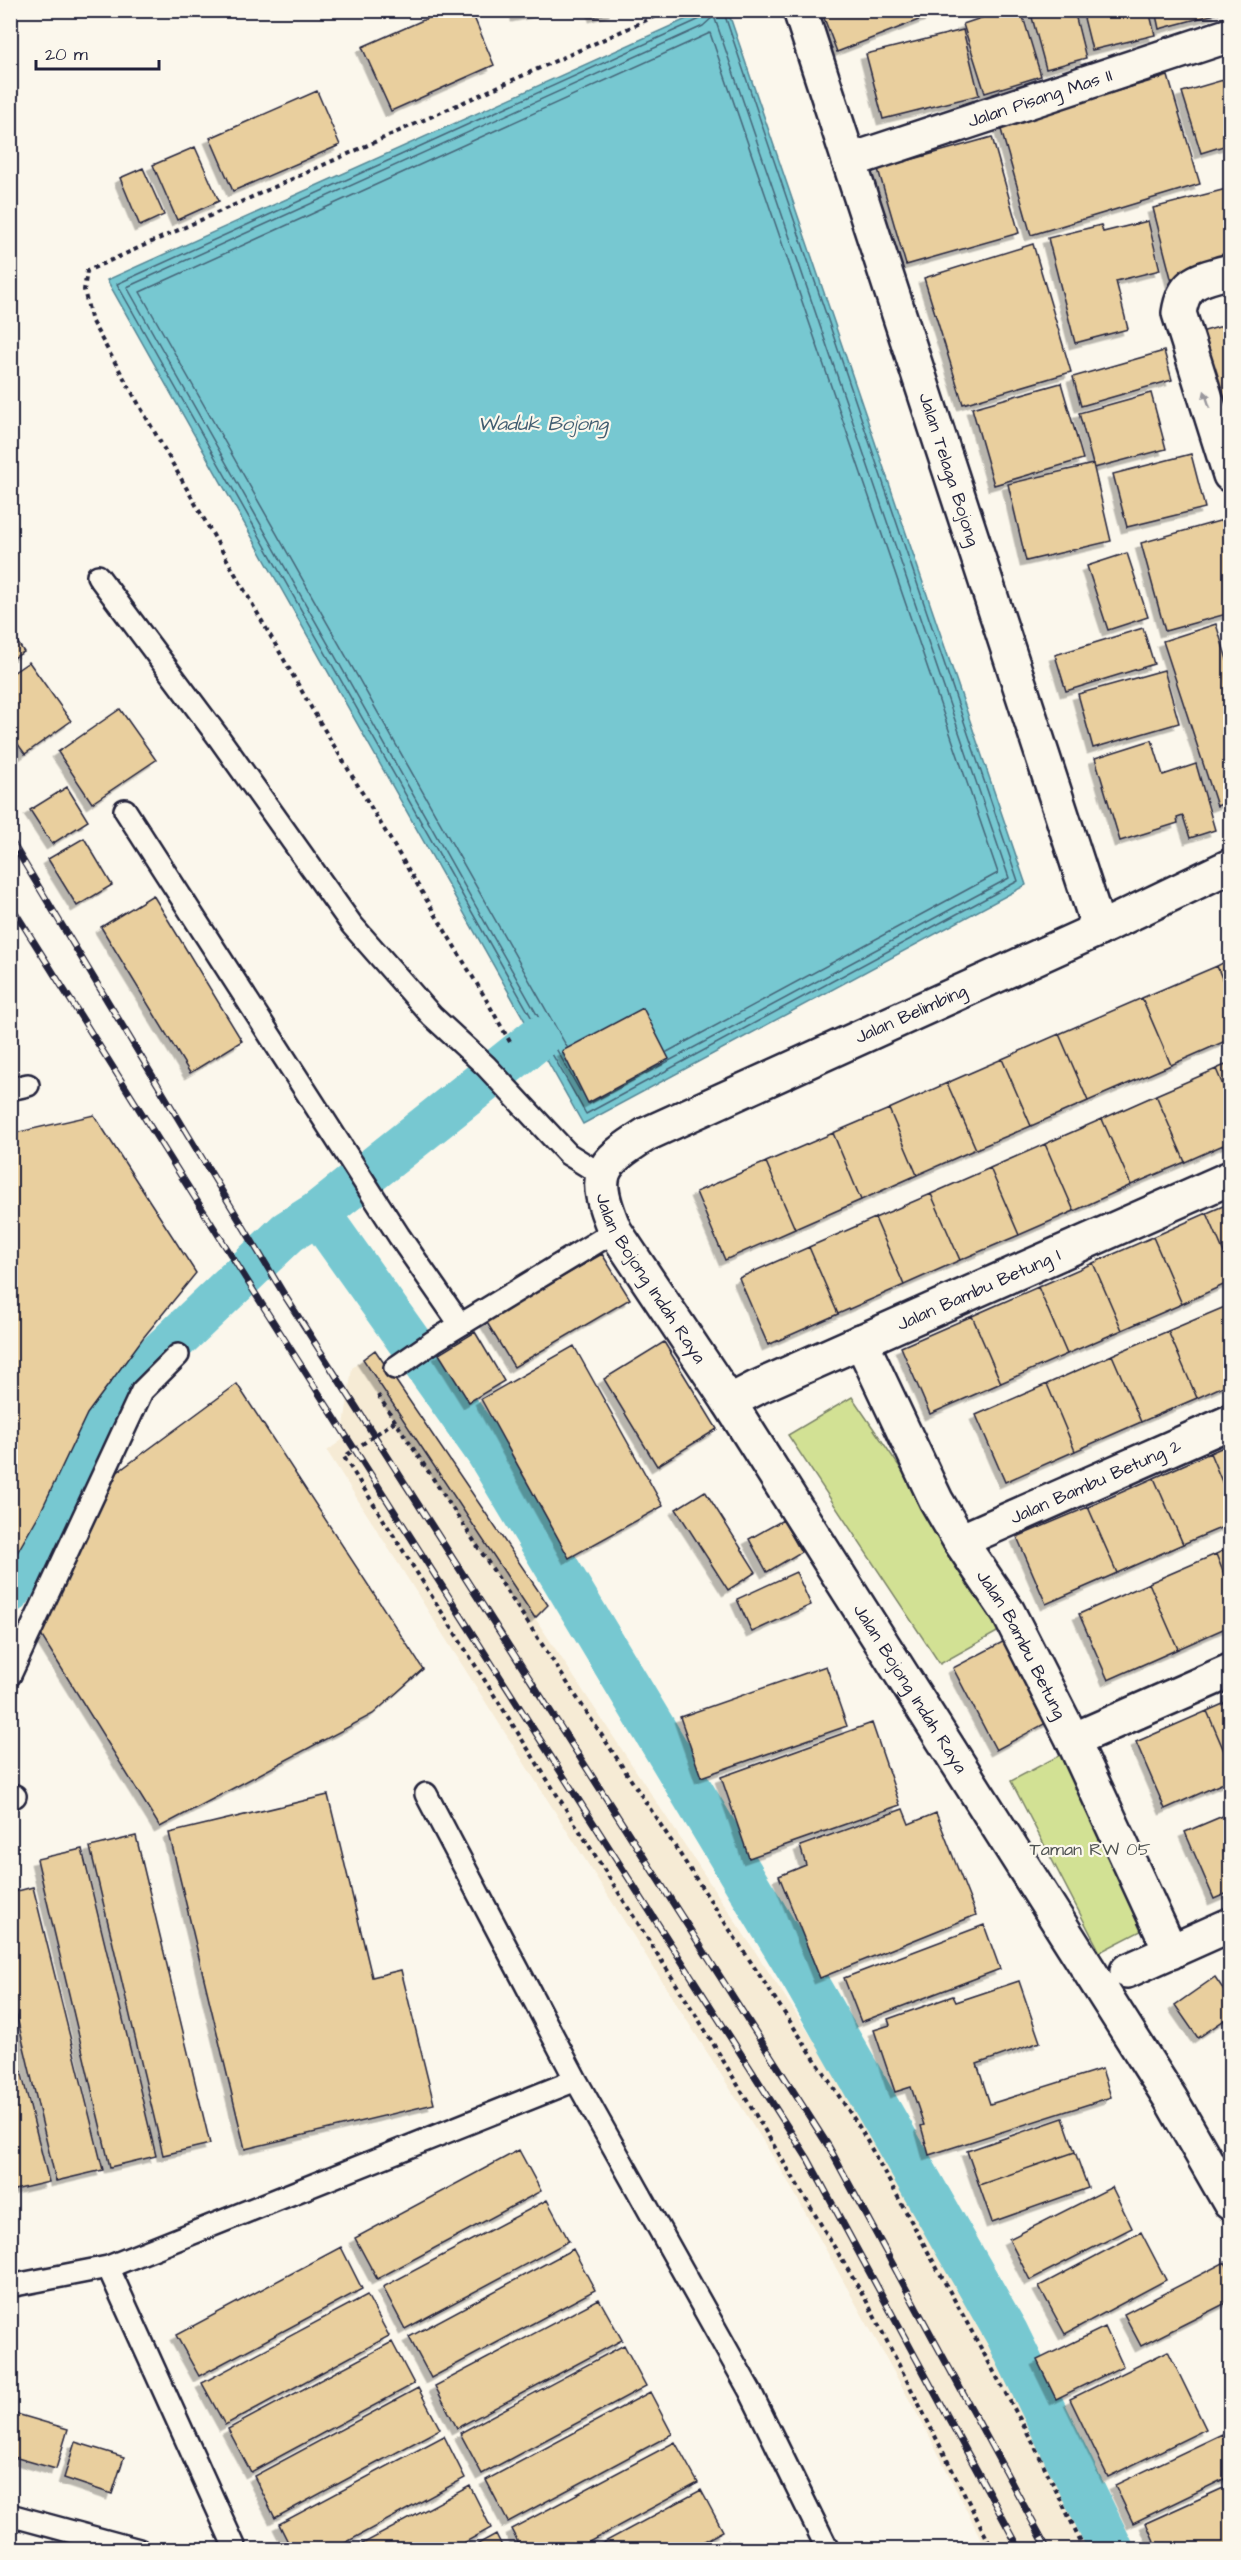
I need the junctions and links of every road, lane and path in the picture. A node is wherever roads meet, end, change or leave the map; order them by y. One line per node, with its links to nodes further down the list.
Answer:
1 (669, 10): 11 (path)
2 (800, 10): 4 (street, Jalan Telaga Bojong)
3 (1230, 36): 4 (street, Jalan Pisang Mas II)
4 (849, 161): 10 (street, Jalan Telaga Bojong)
5 (1230, 271): 6 (street, one-way to 5)
6 (1230, 475)
7 (98, 576): 12 (lane)
8 (125, 810): 15 (lane)
9 (1230, 866): 10 (street, Jalan Belimbing)
10 (1099, 929): 12 (street, Jalan Belimbing)
11 (505, 1033)
12 (602, 1175): 14 (street, Jalan Bojong Indah Raya)
13 (1230, 1178): 16 (street, Jalan Bambu Betung I)
14 (615, 1231): 15 (lane); 20 (street, Jalan Bojong Indah Raya)
15 (460, 1324): 18 (lane)
16 (861, 1341): 20 (street, Jalan Bambu Betung I); 23 (street, Jalan Bambu Betung)
17 (178, 1356): 25 (lane)
18 (400, 1365)
19 (375, 1390): 21 (path)
20 (729, 1402): 32 (street, Jalan Bojong Indah Raya)
21 (395, 1421): 39 (path); 40 (path)
22 (1230, 1422): 23 (street, Jalan Bambu Betung 2)
23 (960, 1541): 26 (street, Jalan Bambu Betung)
24 (1230, 1671): 26 (street)
25 (10, 1675)
26 (1073, 1740): 29 (street, Jalan Bambu Betung)
27 (426, 1794): 31 (lane)
28 (1230, 1925): 29 (street)
29 (1171, 1952): 30 (street)
30 (1127, 1971)
31 (576, 2080): 33 (lane); 38 (lane)
32 (1230, 2202)
33 (108, 2267): 34 (lane); 37 (lane)
34 (10, 2286)
35 (10, 2515): 36 (lane)
36 (139, 2550)
37 (236, 2550)
38 (828, 2550)
39 (993, 2550)
40 (1085, 2550)

